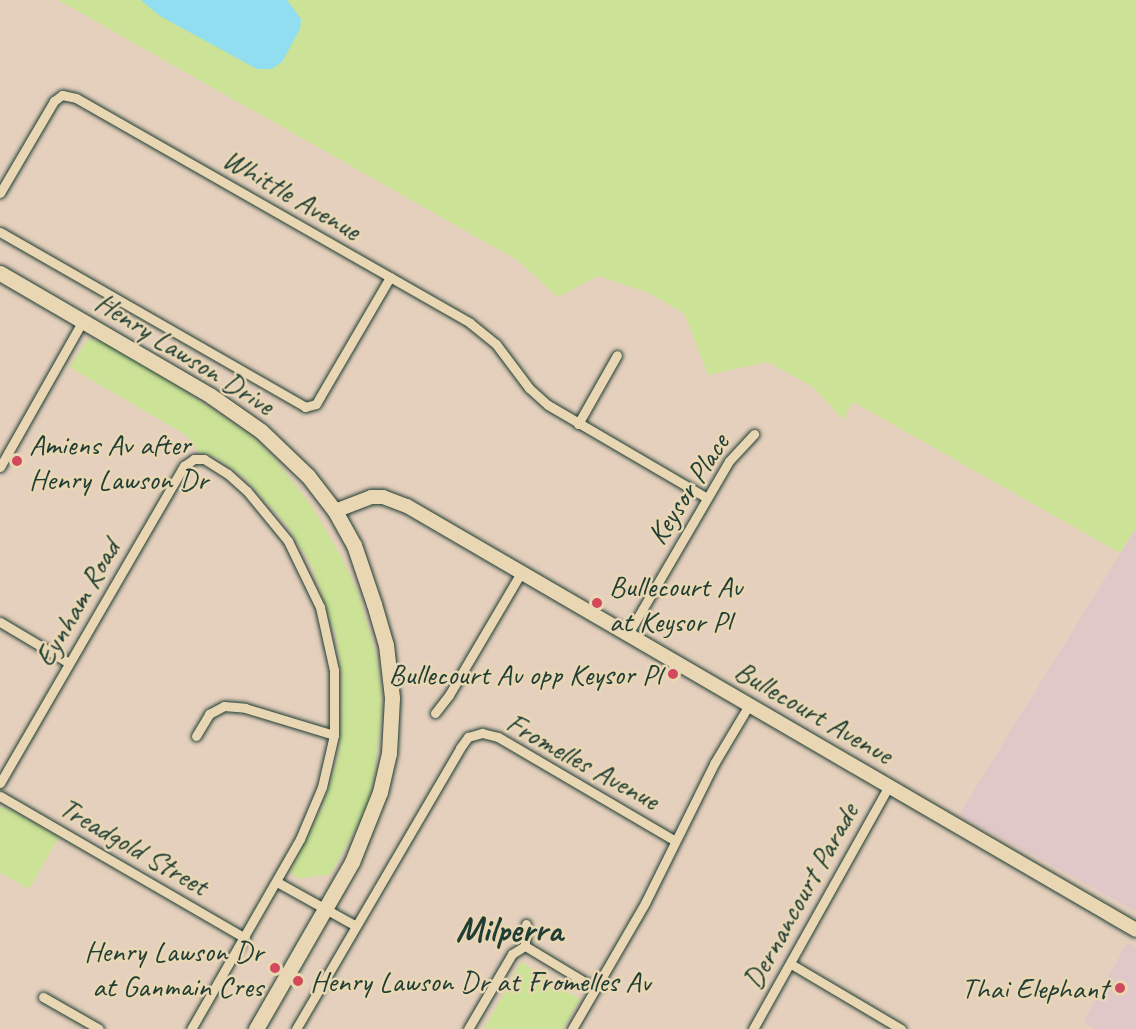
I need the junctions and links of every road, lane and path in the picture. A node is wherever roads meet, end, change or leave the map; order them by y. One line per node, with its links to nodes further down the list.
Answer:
1 (0, 193): 4 (street, Whittle Avenue)
2 (0, 232): 4 (street)
3 (0, 273): 5 (main road, Henry Lawson Drive)
4 (390, 277): 7 (street, Whittle Avenue)
5 (83, 320): 9 (street); 11 (main road, Henry Lawson Drive)
6 (617, 355): 7 (street)
7 (578, 424): 10 (street, Whittle Avenue)
8 (754, 434): 10 (street, Keysor Place)
9 (0, 467)
10 (707, 498): 14 (street, Keysor Place)
11 (335, 511): 12 (main road, Bullecourt Avenue); 25 (main road, Henry Lawson Drive)
12 (520, 573): 14 (main road, Bullecourt Avenue); 17 (street)
13 (0, 622): 15 (street)
14 (628, 634): 16 (main road, Bullecourt Avenue)
15 (69, 663): 18 (street, Eynham Road); 20 (street, Eynham Road)
16 (749, 705): 21 (main road, Bullecourt Avenue); 23 (street)
17 (435, 713)
18 (334, 735): 19 (street); 24 (street)
19 (196, 736)
20 (0, 783)
21 (889, 786): 28 (main road, Bullecourt Avenue); 31 (street, Dernancourt Parade)
22 (0, 796): 29 (street, Treadgold Street)
23 (675, 841): 27 (street, Fromelles Avenue); 32 (street)
24 (277, 882): 25 (street); 29 (street)
25 (326, 909): 27 (street); 37 (main road, Henry Lawson Drive)
26 (525, 924): 30 (street)
27 (356, 926): 38 (street, Fromelles Avenue)
28 (1136, 930)
29 (245, 938): 36 (street)
30 (525, 946): 32 (street); 39 (street)
31 (791, 964): 41 (street, Dernancourt Parade); 42 (street)
32 (595, 988): 34 (street)
33 (43, 997): 35 (street)
34 (574, 1026): 40 (street)
35 (99, 1029)
36 (192, 1029)
37 (256, 1029)
38 (296, 1029)
39 (468, 1029)
40 (585, 1029)
41 (753, 1029)
42 (902, 1029)

